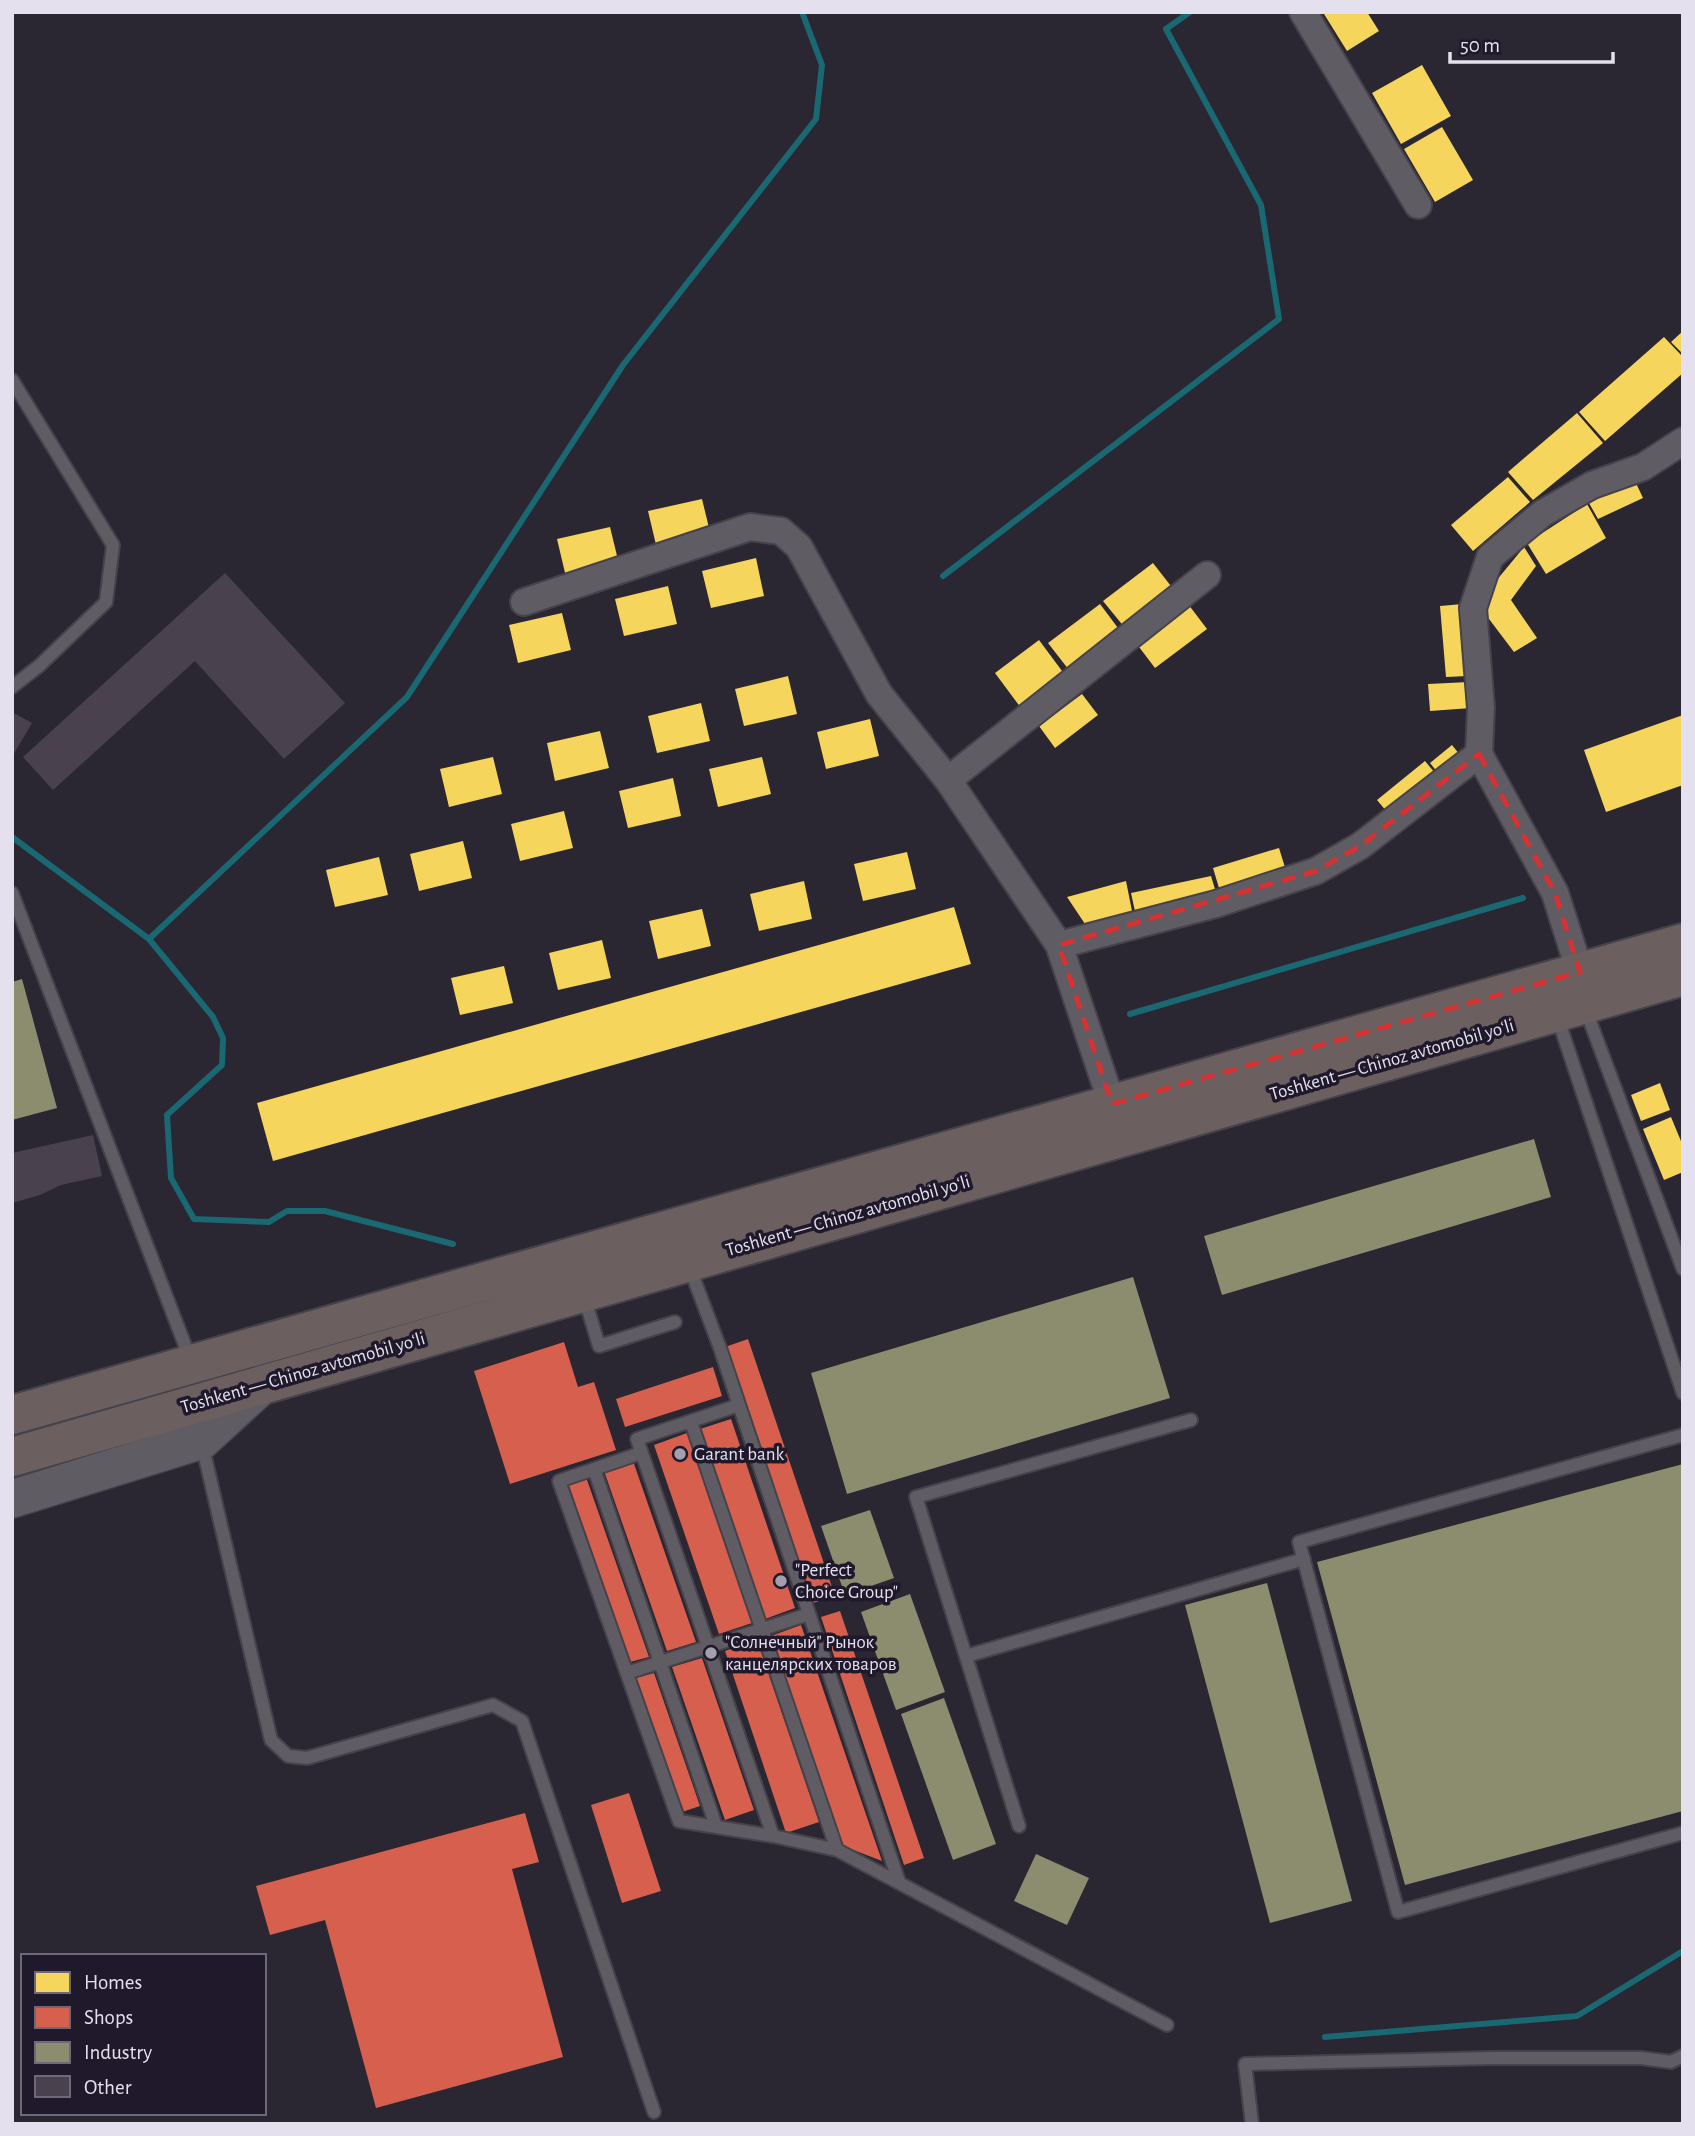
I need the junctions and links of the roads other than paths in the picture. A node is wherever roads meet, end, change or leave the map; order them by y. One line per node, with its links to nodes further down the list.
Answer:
1 (1303, 12): 2 (street)
2 (1418, 205)
3 (12, 380): 7 (lane)
4 (1683, 441): 8 (street)
5 (1207, 575): 9 (street)
6 (524, 602): 9 (street)
7 (12, 687)
8 (1479, 754): 12 (street); 14 (street)
9 (948, 780): 12 (street)
10 (12, 892): 20 (lane)
11 (1683, 943): 14 (highway, Toshkent — Chinoz avtomobil yoʻli)
12 (1059, 945): 15 (street)
13 (1683, 976): 14 (highway, Toshkent — Chinoz avtomobil yoʻli)
14 (1573, 996): 15 (highway, Toshkent — Chinoz avtomobil yoʻli); 16 (highway, Toshkent — Chinoz avtomobil yoʻli); 17 (lane); 22 (lane)
15 (1112, 1104): 20 (highway, Toshkent — Chinoz avtomobil yoʻli)
16 (687, 1262): 18 (highway, Toshkent — Chinoz avtomobil yoʻli); 23 (lane)
17 (1683, 1269)
18 (583, 1293): 19 (lane); 21 (highway, Toshkent — Chinoz avtomobil yoʻli)
19 (675, 1322)
20 (193, 1364): 24 (highway, Toshkent — Chinoz avtomobil yoʻli)
21 (262, 1385): 28 (street); 30 (highway, Toshkent — Chinoz avtomobil yoʻli)
22 (1683, 1393)
23 (739, 1405): 26 (lane); 34 (lane)
24 (12, 1415)
25 (1191, 1420): 37 (lane)
26 (691, 1422): 29 (lane); 35 (lane)
27 (1683, 1435): 33 (lane)
28 (202, 1440): 32 (street); 48 (lane)
29 (641, 1453): 31 (lane); 36 (lane)
30 (12, 1457)
31 (594, 1469): 38 (lane); 39 (lane)
32 (12, 1499)
33 (1304, 1559): 37 (lane); 42 (lane)
34 (809, 1614): 35 (lane); 45 (lane)
35 (761, 1630): 36 (lane); 44 (lane)
36 (708, 1647): 38 (lane); 43 (lane)
37 (966, 1656): 41 (lane)
38 (660, 1663): 39 (lane); 40 (lane)
39 (627, 1674): 40 (lane)
40 (716, 1826): 43 (lane)
41 (1019, 1826)
42 (1683, 1833)
43 (773, 1836): 44 (lane)
44 (837, 1850): 45 (lane)
45 (899, 1882): 46 (lane)
46 (1167, 2025)
47 (1683, 2056): 49 (lane)
48 (654, 2112)
49 (1252, 2124)

